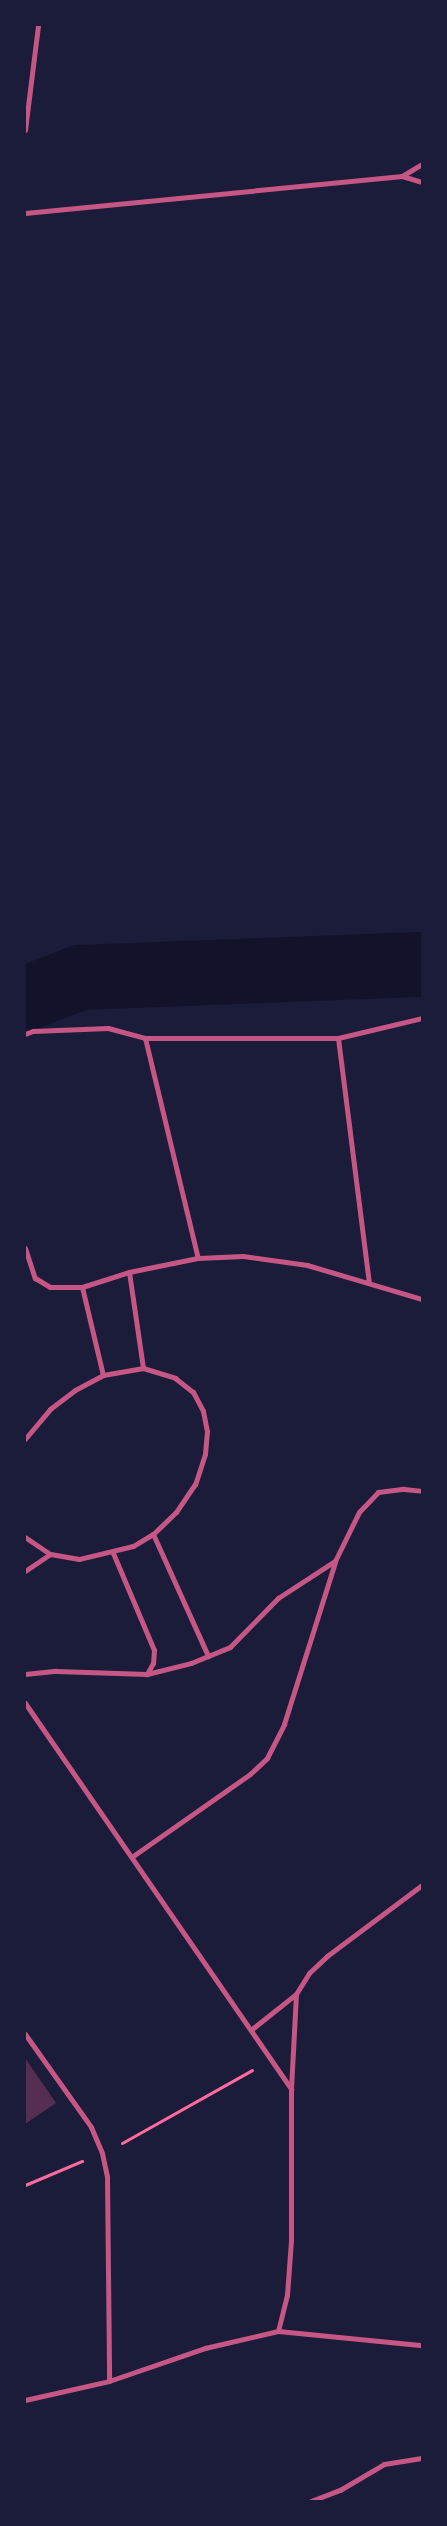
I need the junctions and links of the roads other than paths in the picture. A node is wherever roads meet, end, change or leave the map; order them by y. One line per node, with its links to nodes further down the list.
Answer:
1 (38, 25): 2 (street)
2 (25, 130)
3 (422, 164): 4 (street)
4 (402, 176): 5 (street); 6 (street)
5 (422, 182)
6 (25, 213)
7 (422, 1018): 10 (street)
8 (25, 1034): 9 (street)
9 (145, 1038): 10 (street); 12 (street)
10 (338, 1038): 14 (street)
11 (25, 1248): 15 (street)
12 (198, 1258): 13 (street); 14 (street)
13 (129, 1272): 15 (street); 17 (street)
14 (369, 1282): 16 (street)
15 (82, 1287): 18 (street)
16 (422, 1299)
17 (143, 1368): 18 (street); 21 (street)
18 (103, 1375): 19 (street)
19 (25, 1440)
20 (422, 1491): 25 (street)
21 (153, 1534): 23 (street); 27 (street)
22 (25, 1537): 24 (street)
23 (113, 1553): 24 (street); 29 (street)
24 (50, 1554): 26 (street)
25 (335, 1561): 27 (street); 31 (street)
26 (25, 1571)
27 (208, 1656): 29 (street)
28 (25, 1674): 29 (street)
29 (147, 1674)
30 (25, 1703): 31 (street)
31 (133, 1856): 34 (street)
32 (422, 1885): 33 (street)
33 (296, 1994): 34 (street); 36 (street)
34 (252, 2029): 36 (street)
35 (25, 2034): 39 (street)
36 (291, 2089): 37 (street)
37 (278, 2331): 38 (street); 39 (street)
38 (422, 2345)
39 (109, 2381): 40 (street)
40 (25, 2400)
41 (422, 2458): 42 (street)
42 (311, 2501)

